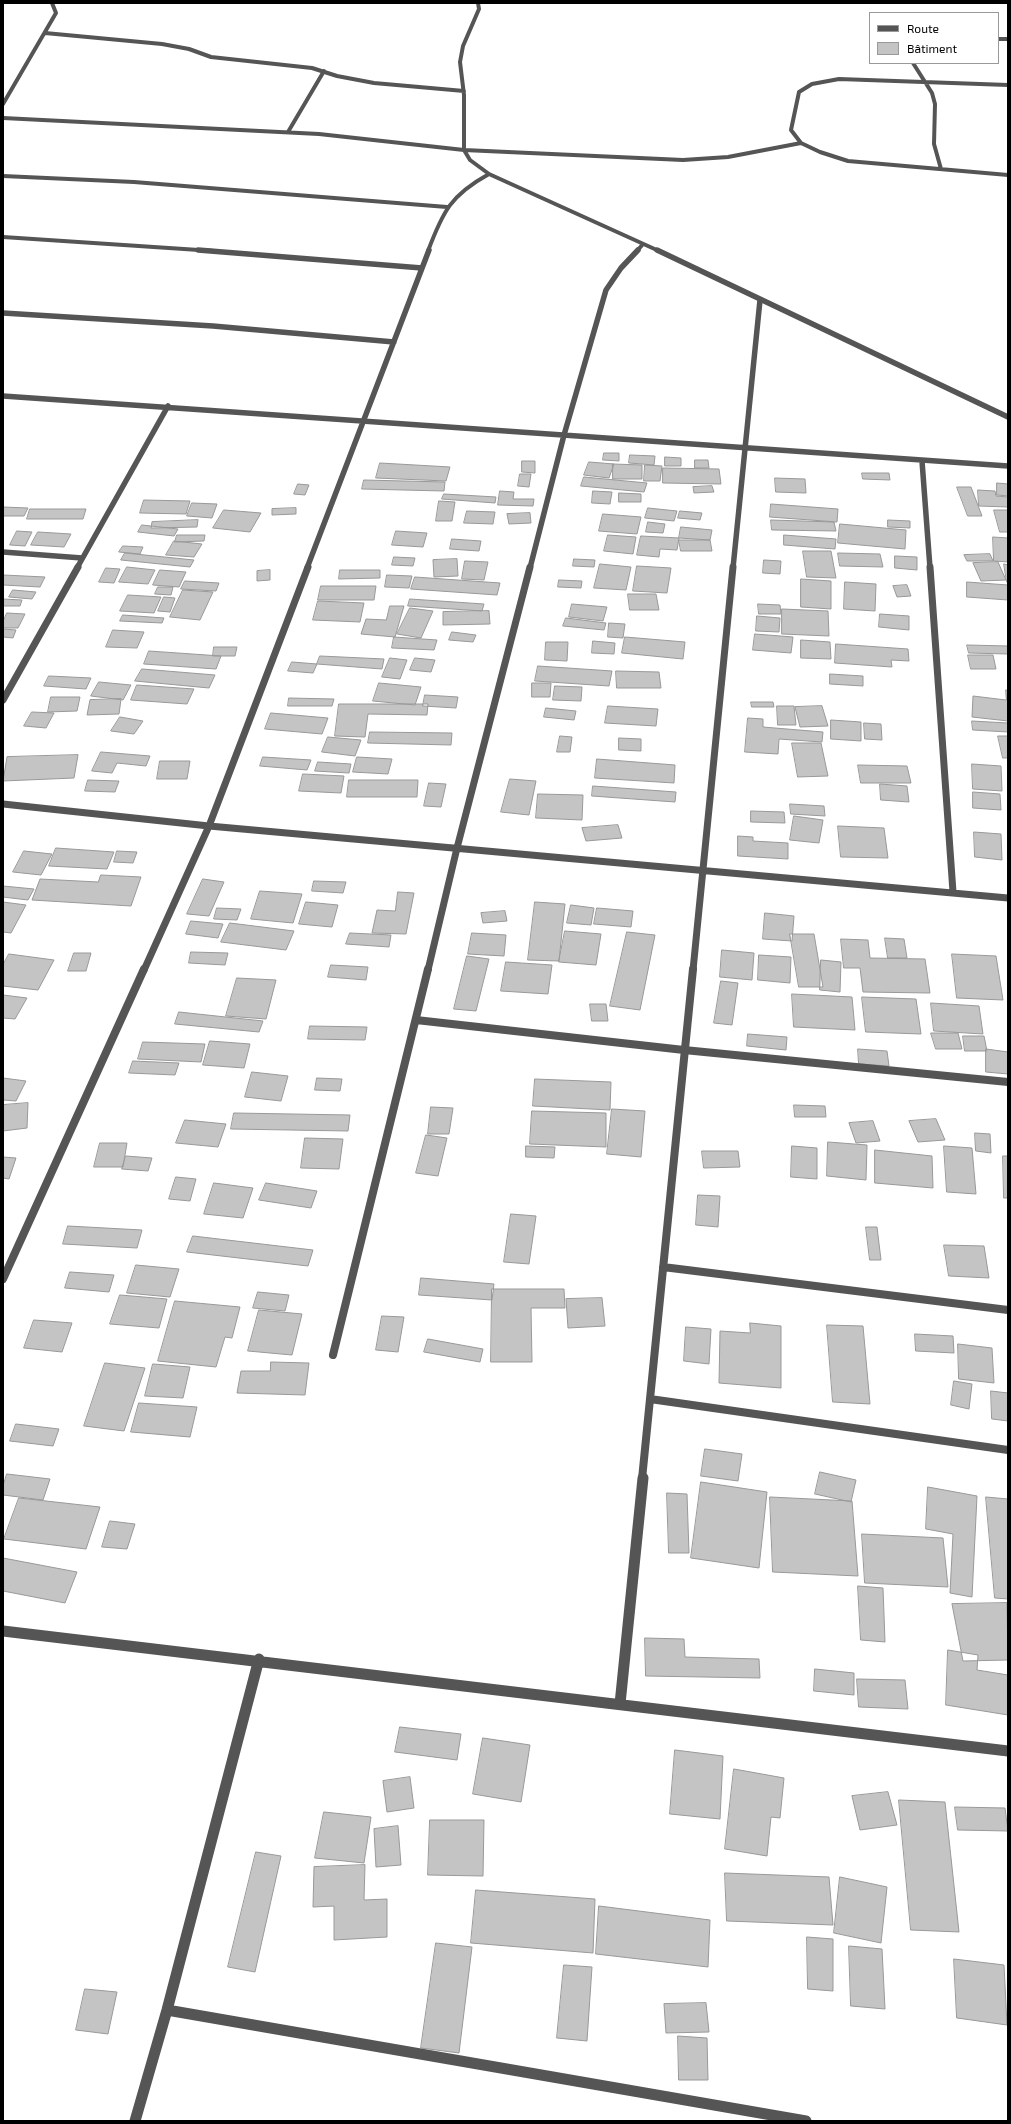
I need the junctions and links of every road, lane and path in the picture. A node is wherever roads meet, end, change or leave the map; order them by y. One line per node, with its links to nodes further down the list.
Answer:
1 (52, 3): 3 (street)
2 (478, 3): 8 (street)
3 (45, 33): 5 (street); 9 (street)
4 (914, 64): 6 (street)
5 (324, 71): 8 (street); 11 (street)
6 (922, 81): 7 (street); 12 (street); 14 (street)
7 (1008, 85)
8 (464, 90): 13 (street)
9 (3, 104)
10 (3, 118): 11 (street)
11 (288, 132): 13 (street)
12 (801, 143): 13 (street); 14 (street)
13 (464, 150): 15 (street)
14 (941, 169): 16 (street)
15 (489, 174): 18 (street); 20 (street)
16 (1008, 175)
17 (3, 176): 18 (street)
18 (447, 207): 21 (street)
19 (3, 238): 21 (street)
20 (643, 244): 22 (street); 29 (street)
21 (422, 268): 24 (street)
22 (760, 300): 27 (street); 30 (street)
23 (3, 313): 24 (street)
24 (394, 342): 28 (street)
25 (3, 396): 26 (street)
26 (168, 406): 28 (street); 34 (street)
27 (1008, 417)
28 (364, 420): 29 (street); 37 (street)
29 (564, 435): 30 (street); 38 (street)
30 (746, 448): 31 (street); 39 (street)
31 (922, 461): 32 (street); 40 (street)
32 (1008, 466)
33 (3, 552): 34 (street)
34 (82, 558): 35 (street)
35 (3, 700)
36 (3, 804): 37 (street)
37 (209, 826): 38 (street); 46 (street)
38 (457, 848): 39 (street); 42 (street)
39 (702, 870): 40 (street); 43 (street)
40 (953, 892): 41 (street)
41 (1008, 898)
42 (416, 1020): 43 (street); 48 (street)
43 (684, 1050): 44 (street); 45 (street)
44 (1008, 1082)
45 (663, 1267): 47 (street); 49 (street)
46 (3, 1279)
47 (1008, 1310)
48 (334, 1355)
49 (650, 1399): 50 (street); 53 (street)
50 (1008, 1450)
51 (3, 1631): 52 (street)
52 (259, 1659): 53 (street); 55 (street)
53 (620, 1704): 54 (street)
54 (1008, 1751)
55 (167, 2010): 56 (street); 57 (street)
56 (135, 2121)
57 (806, 2121)

